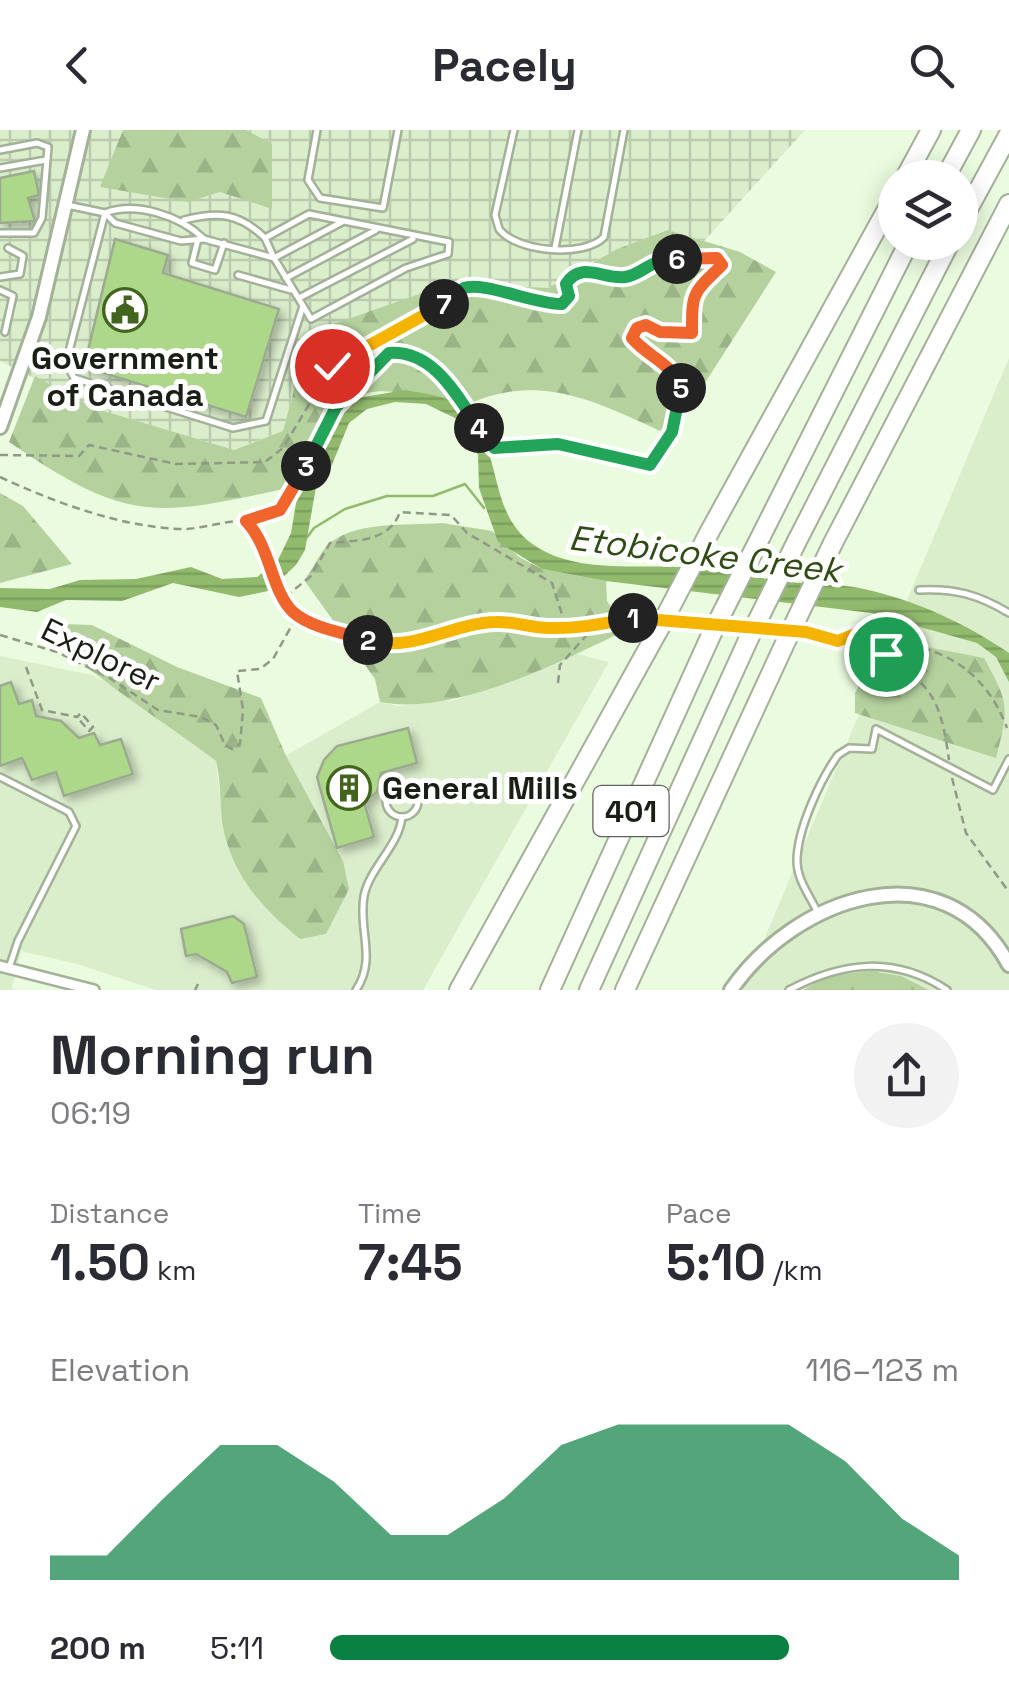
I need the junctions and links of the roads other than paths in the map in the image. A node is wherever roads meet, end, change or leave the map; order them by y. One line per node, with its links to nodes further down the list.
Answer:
1 (83, 130): 16 (street)
2 (317, 130): 3 (lane)
3 (398, 130)
4 (514, 130): 29 (lane)
5 (578, 130): 29 (lane)
6 (624, 130): 29 (lane)
7 (931, 130): 12 (highway)
8 (971, 130): 13 (highway)
9 (1009, 134): 15 (highway)
10 (0, 150): 11 (lane)
11 (46, 160): 14 (lane); 23 (lane)
12 (915, 160)
13 (954, 160)
14 (0, 168)
15 (978, 191)
16 (66, 204): 18 (lane); 40 (street)
17 (1009, 204): 54 (highway, 401, bridge)
18 (106, 213): 19 (lane); 26 (lane); 38 (lane)
19 (184, 220): 25 (lane); 26 (lane)
20 (344, 221): 22 (lane); 25 (lane); 30 (lane)
21 (878, 226): 51 (highway, 401, bridge)
22 (378, 229): 24 (lane); 35 (lane)
23 (0, 233)
24 (416, 237): 38 (lane); 38 (lane)
25 (265, 238): 30 (lane)
26 (201, 239): 27 (lane); 27 (lane)
27 (224, 243): 30 (lane)
28 (8, 248): 34 (lane)
29 (555, 248)
30 (274, 258): 35 (lane)
31 (900, 260): 52 (highway, 401, bridge)
32 (941, 260): 53 (highway, 401, bridge)
33 (238, 276): 37 (lane)
34 (0, 278)
35 (286, 278): 37 (lane)
36 (0, 290): 39 (lane)
37 (294, 291): 38 (lane)
38 (301, 302)
39 (5, 332)
40 (0, 427)
41 (919, 590): 42 (lane)
42 (1009, 613)
43 (1009, 760): 46 (lane)
44 (0, 777): 48 (lane)
45 (402, 817): 45 (lane); 50 (lane)
46 (818, 913): 47 (street); 55 (street)
47 (1009, 965)
48 (5, 967): 49 (street)
49 (94, 990)
50 (356, 990)
51 (460, 990)
52 (550, 990)
53 (589, 990)
54 (625, 990)
55 (731, 990)
56 (788, 990): 57 (lane)
57 (948, 990)

